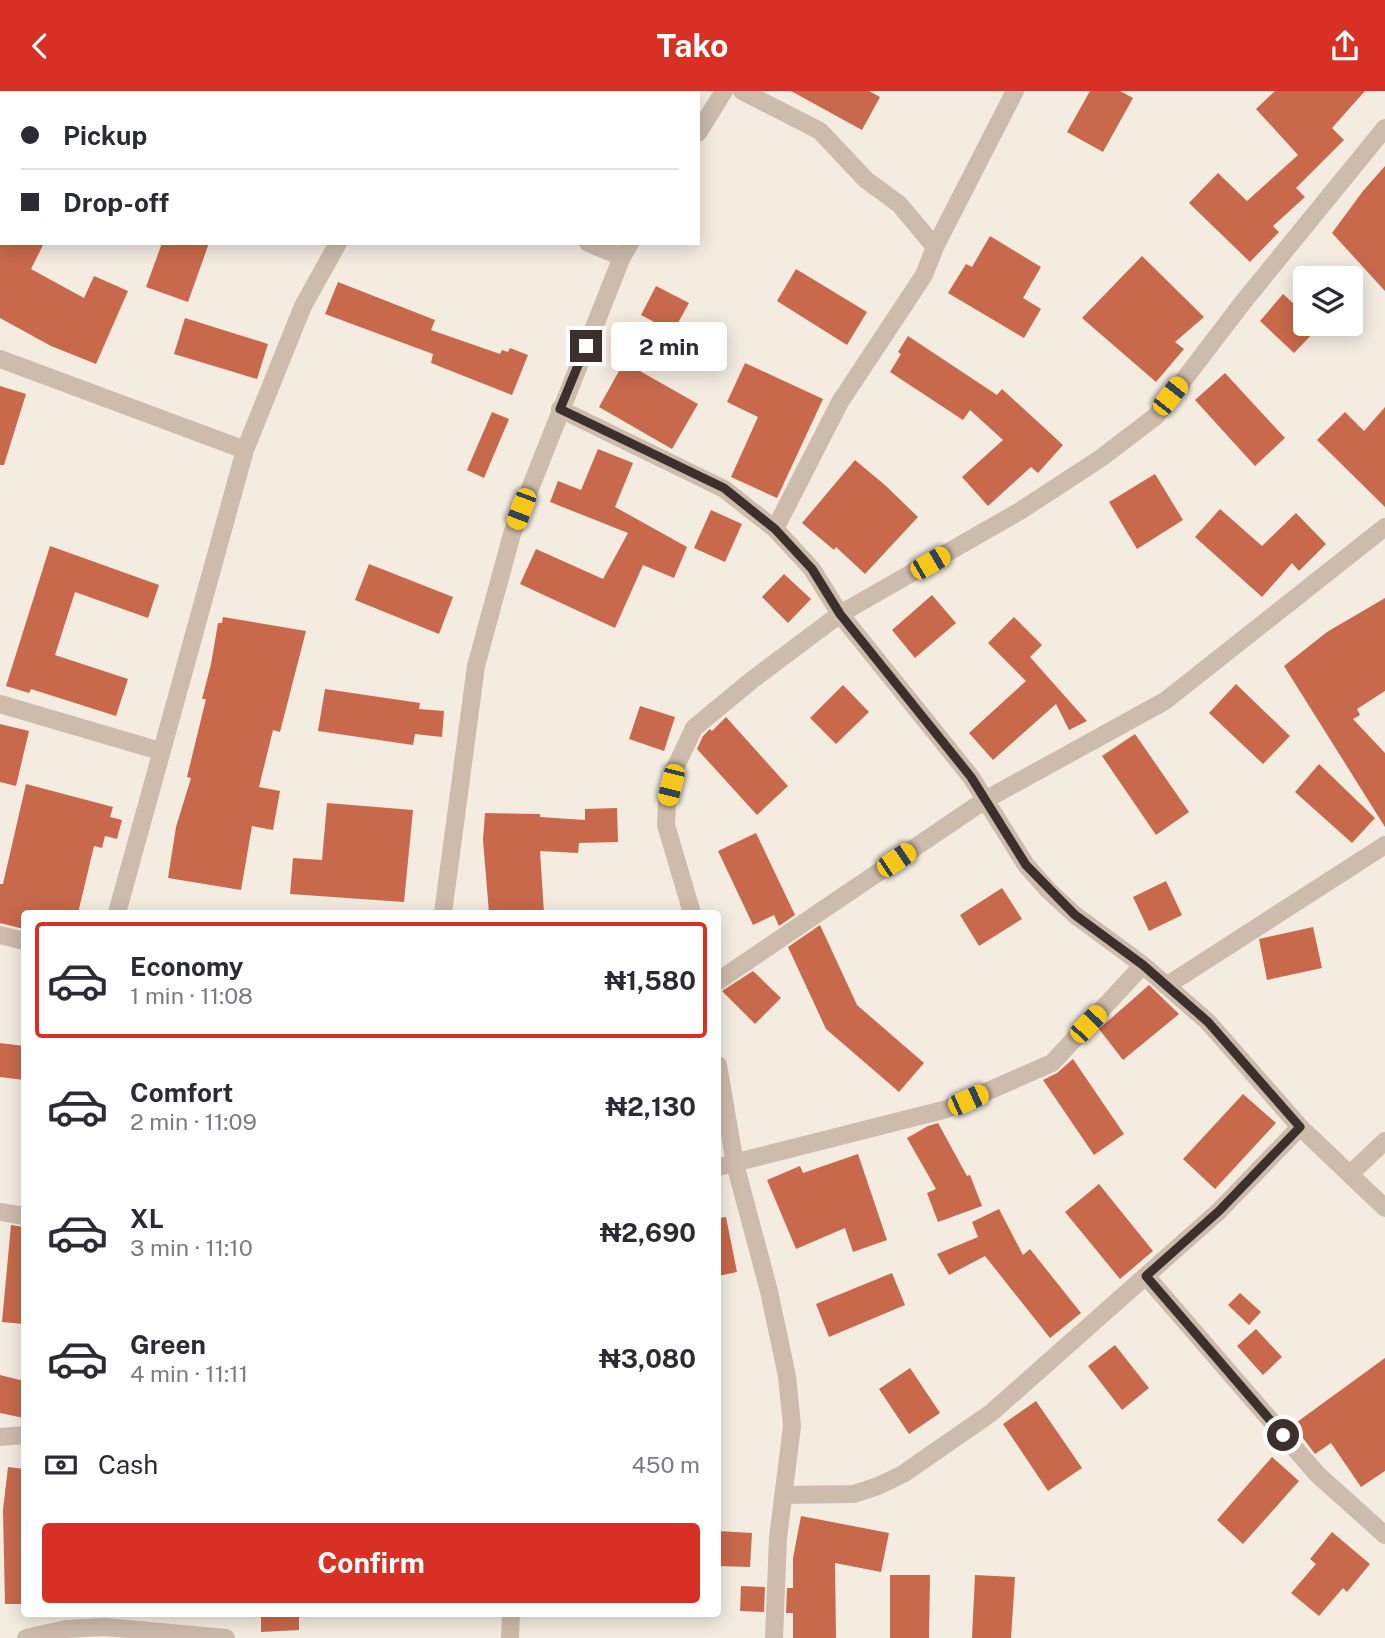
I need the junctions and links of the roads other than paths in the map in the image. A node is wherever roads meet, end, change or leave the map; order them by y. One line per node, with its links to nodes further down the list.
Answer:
1 (724, 91): 5 (street)
2 (742, 91): 8 (street)
3 (1015, 91): 8 (street)
4 (1385, 128): 15 (street)
5 (700, 130)
6 (337, 245): 12 (street)
7 (599, 245): 9 (street)
8 (935, 247): 14 (street)
9 (626, 250): 11 (street)
10 (0, 359): 12 (street)
11 (560, 409): 14 (street); 21 (street)
12 (244, 450): 17 (street)
13 (1385, 527): 18 (street)
14 (775, 529): 15 (street)
15 (840, 614): 18 (street); 22 (street)
16 (0, 704): 17 (street)
17 (160, 751): 20 (street)
18 (985, 800): 25 (street); 26 (street)
19 (1385, 845): 27 (street)
20 (118, 910)
21 (443, 910)
22 (691, 910)
23 (0, 935): 24 (street)
24 (21, 940)
25 (1143, 965): 27 (street); 31 (street)
26 (721, 979)
27 (1166, 986): 29 (street)
28 (721, 1102): 31 (street)
29 (1300, 1127): 32 (street); 36 (street)
30 (1385, 1141): 32 (street)
31 (726, 1165): 39 (street)
32 (1350, 1174): 33 (street)
33 (1385, 1208)
34 (0, 1212): 35 (street)
35 (21, 1216)
36 (1146, 1276): 39 (street); 40 (street)
37 (21, 1435): 38 (street)
38 (0, 1437)
39 (783, 1495): 45 (street)
40 (1385, 1535)
41 (511, 1617): 44 (street)
42 (26, 1638): 43 (street)
43 (226, 1638)
44 (510, 1638)
45 (774, 1638)

